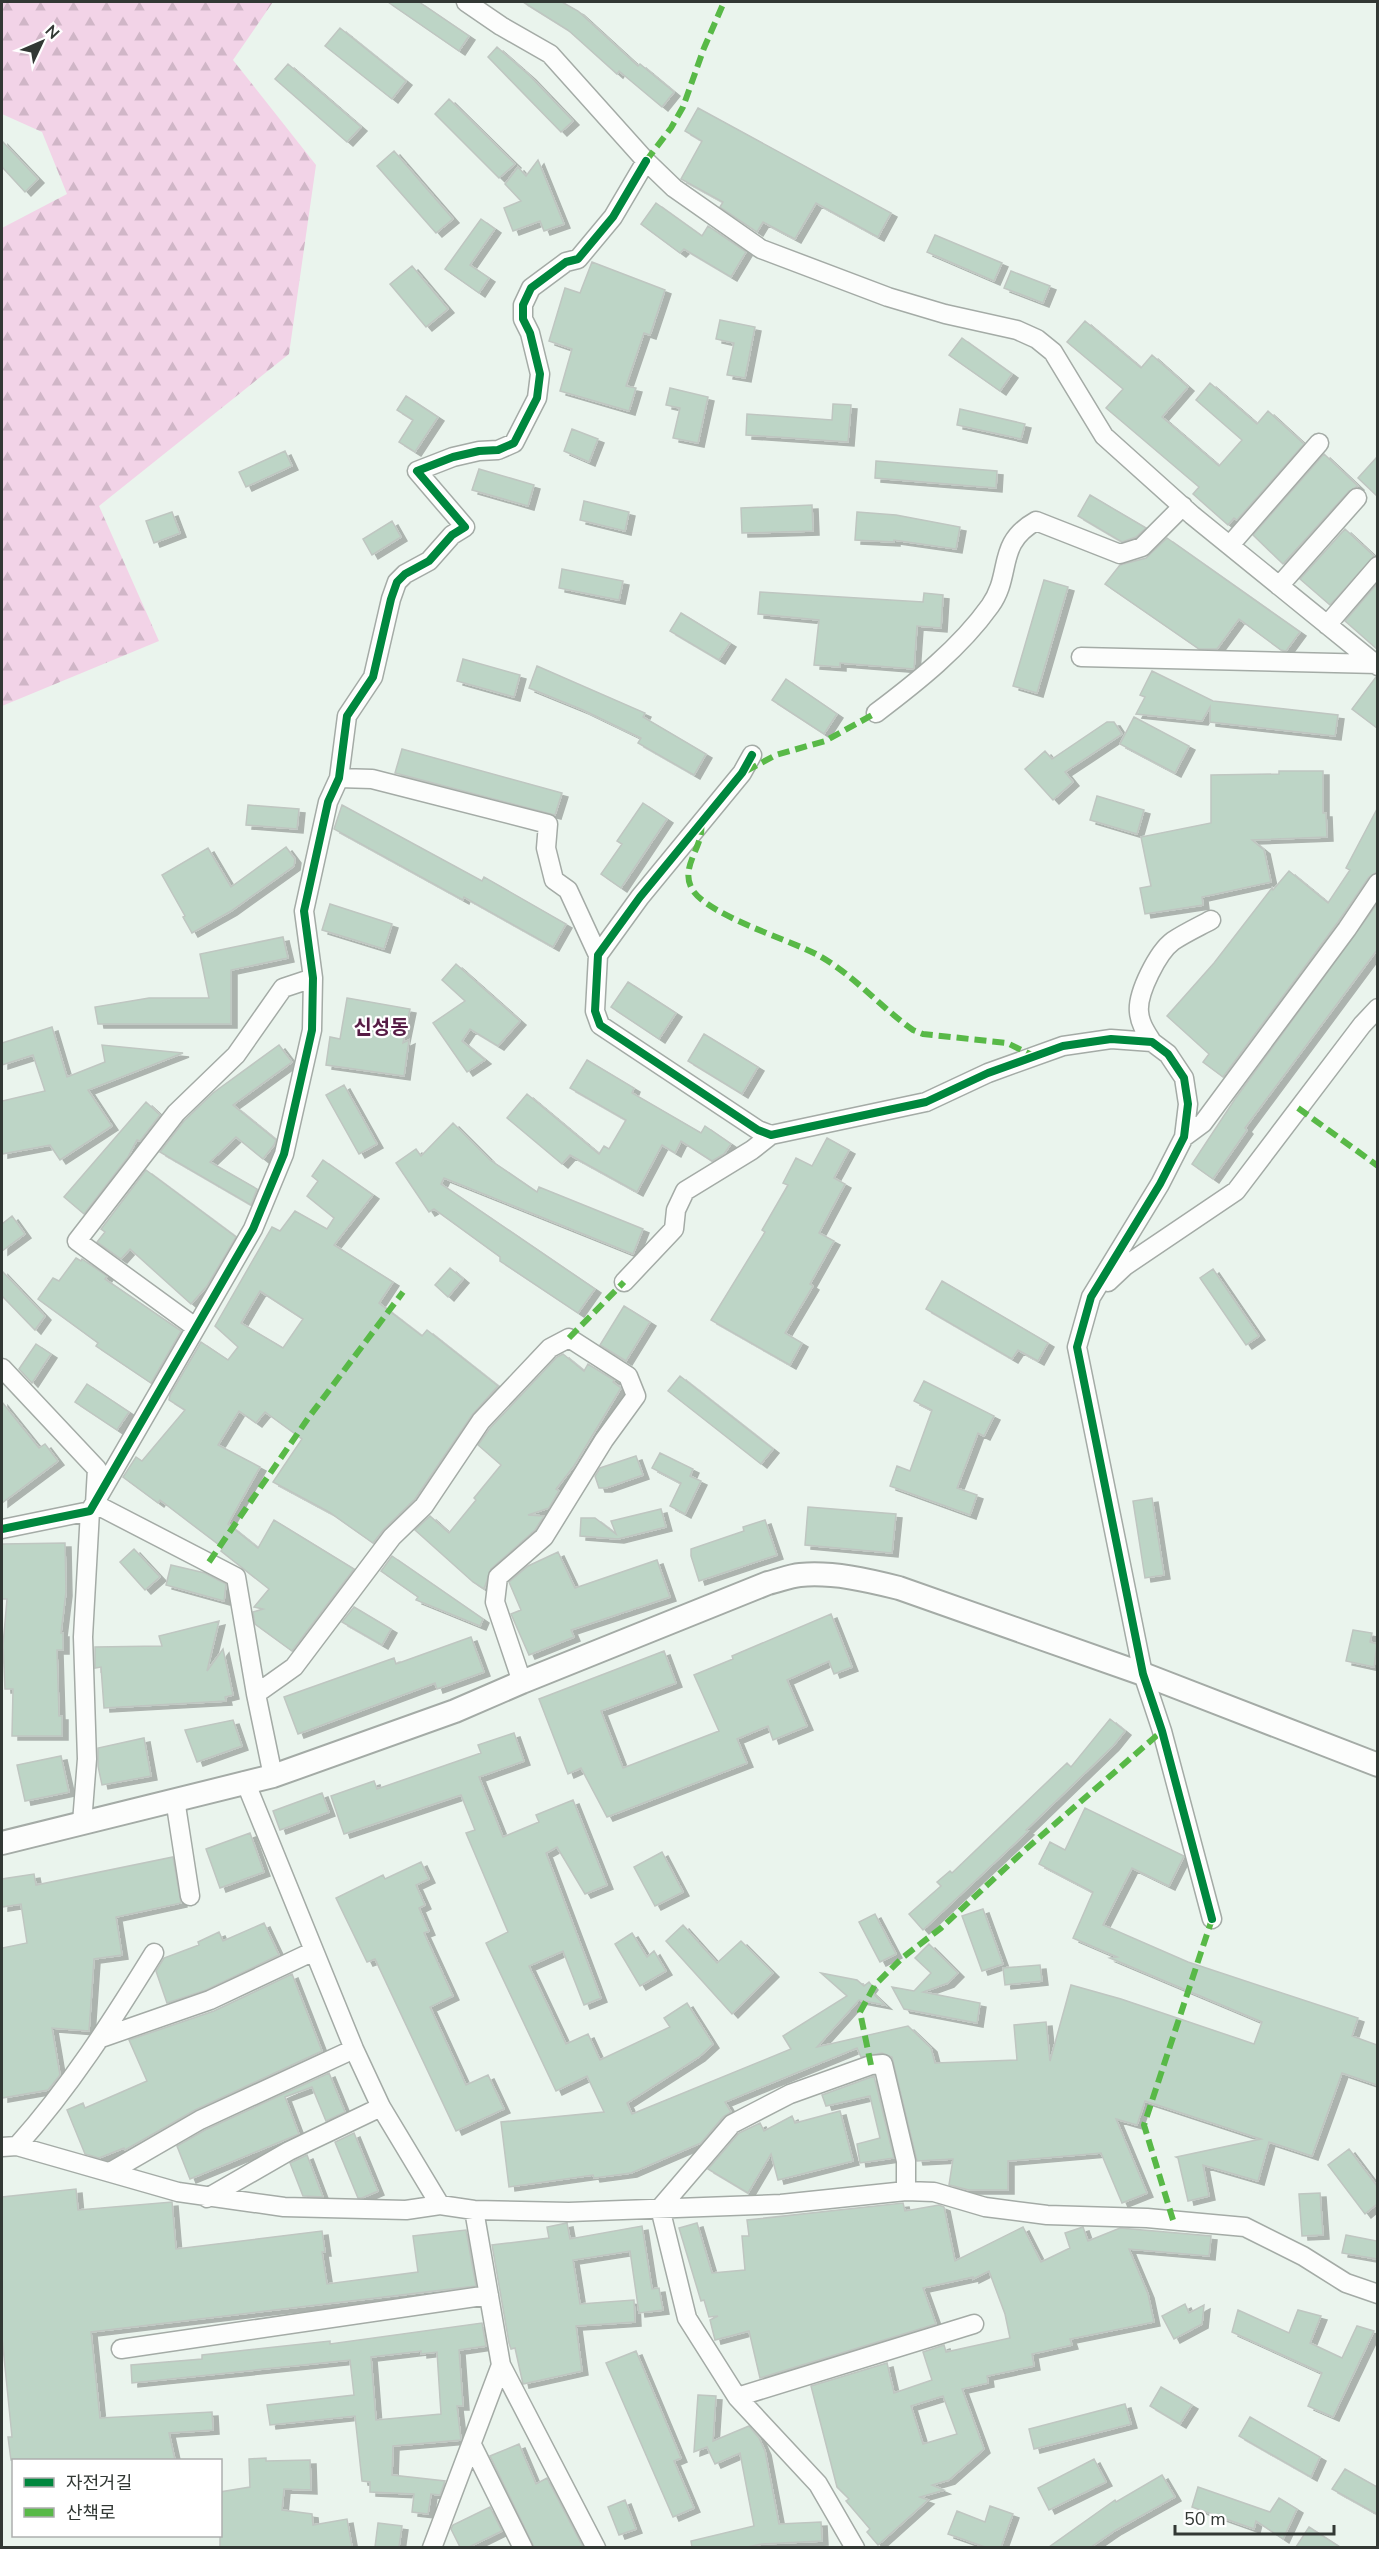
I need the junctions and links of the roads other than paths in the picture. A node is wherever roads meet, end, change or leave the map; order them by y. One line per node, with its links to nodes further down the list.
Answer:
1 (466, 2): 2 (street)
2 (646, 161): 5 (street); 14 (street)
3 (1319, 443): 6 (street)
4 (1357, 498): 8 (street)
5 (1183, 506): 6 (street); 12 (street)
6 (1230, 545): 8 (street)
7 (1377, 566): 9 (street)
8 (1279, 586): 9 (street)
9 (1327, 625): 11 (street)
10 (1082, 657): 11 (street)
11 (1377, 665)
12 (876, 713)
13 (752, 755): 17 (street)
14 (339, 778): 17 (street); 18 (street)
15 (1377, 883): 22 (street)
16 (1211, 920): 20 (street)
17 (598, 955): 21 (street)
18 (313, 978): 25 (street); 25 (street)
19 (1377, 1008): 24 (street)
20 (1152, 1042): 21 (street); 22 (street)
21 (771, 1135): 23 (street)
22 (1184, 1137): 24 (street)
23 (624, 1282)
24 (1091, 1297): 29 (street)
25 (195, 1327): 27 (street)
26 (2, 1368): 27 (street)
27 (93, 1508): 28 (street); 31 (street); 36 (street)
28 (2, 1529)
29 (1143, 1674): 30 (street); 32 (street); 39 (street)
30 (522, 1682): 31 (street); 33 (street)
31 (256, 1694): 33 (street)
32 (1377, 1765)
33 (273, 1776): 34 (street)
34 (245, 1781): 35 (street); 40 (street)
35 (175, 1799): 36 (street); 38 (street)
36 (82, 1823): 37 (street)
37 (2, 1843)
38 (190, 1896)
39 (1212, 1919)
40 (314, 1951): 42 (street); 43 (street)
41 (154, 1953): 42 (street)
42 (101, 2038): 45 (street)
43 (354, 2049): 44 (street); 46 (street)
44 (381, 2107): 48 (street); 49 (street)
45 (9, 2146): 46 (street)
46 (110, 2172): 48 (street)
47 (906, 2191): 50 (street); 50 (street); 52 (street)
48 (207, 2198): 49 (street)
49 (440, 2205): 51 (street)
50 (660, 2208): 51 (street); 57 (street)
51 (474, 2210): 53 (street)
52 (1377, 2294)
53 (489, 2295): 55 (street); 56 (street)
54 (974, 2324): 57 (street)
55 (121, 2349)
56 (501, 2365): 58 (street); 61 (street)
57 (737, 2397): 62 (street)
58 (472, 2445): 59 (street); 60 (street)
59 (432, 2547)
60 (523, 2547)
61 (596, 2547)
62 (855, 2547)

